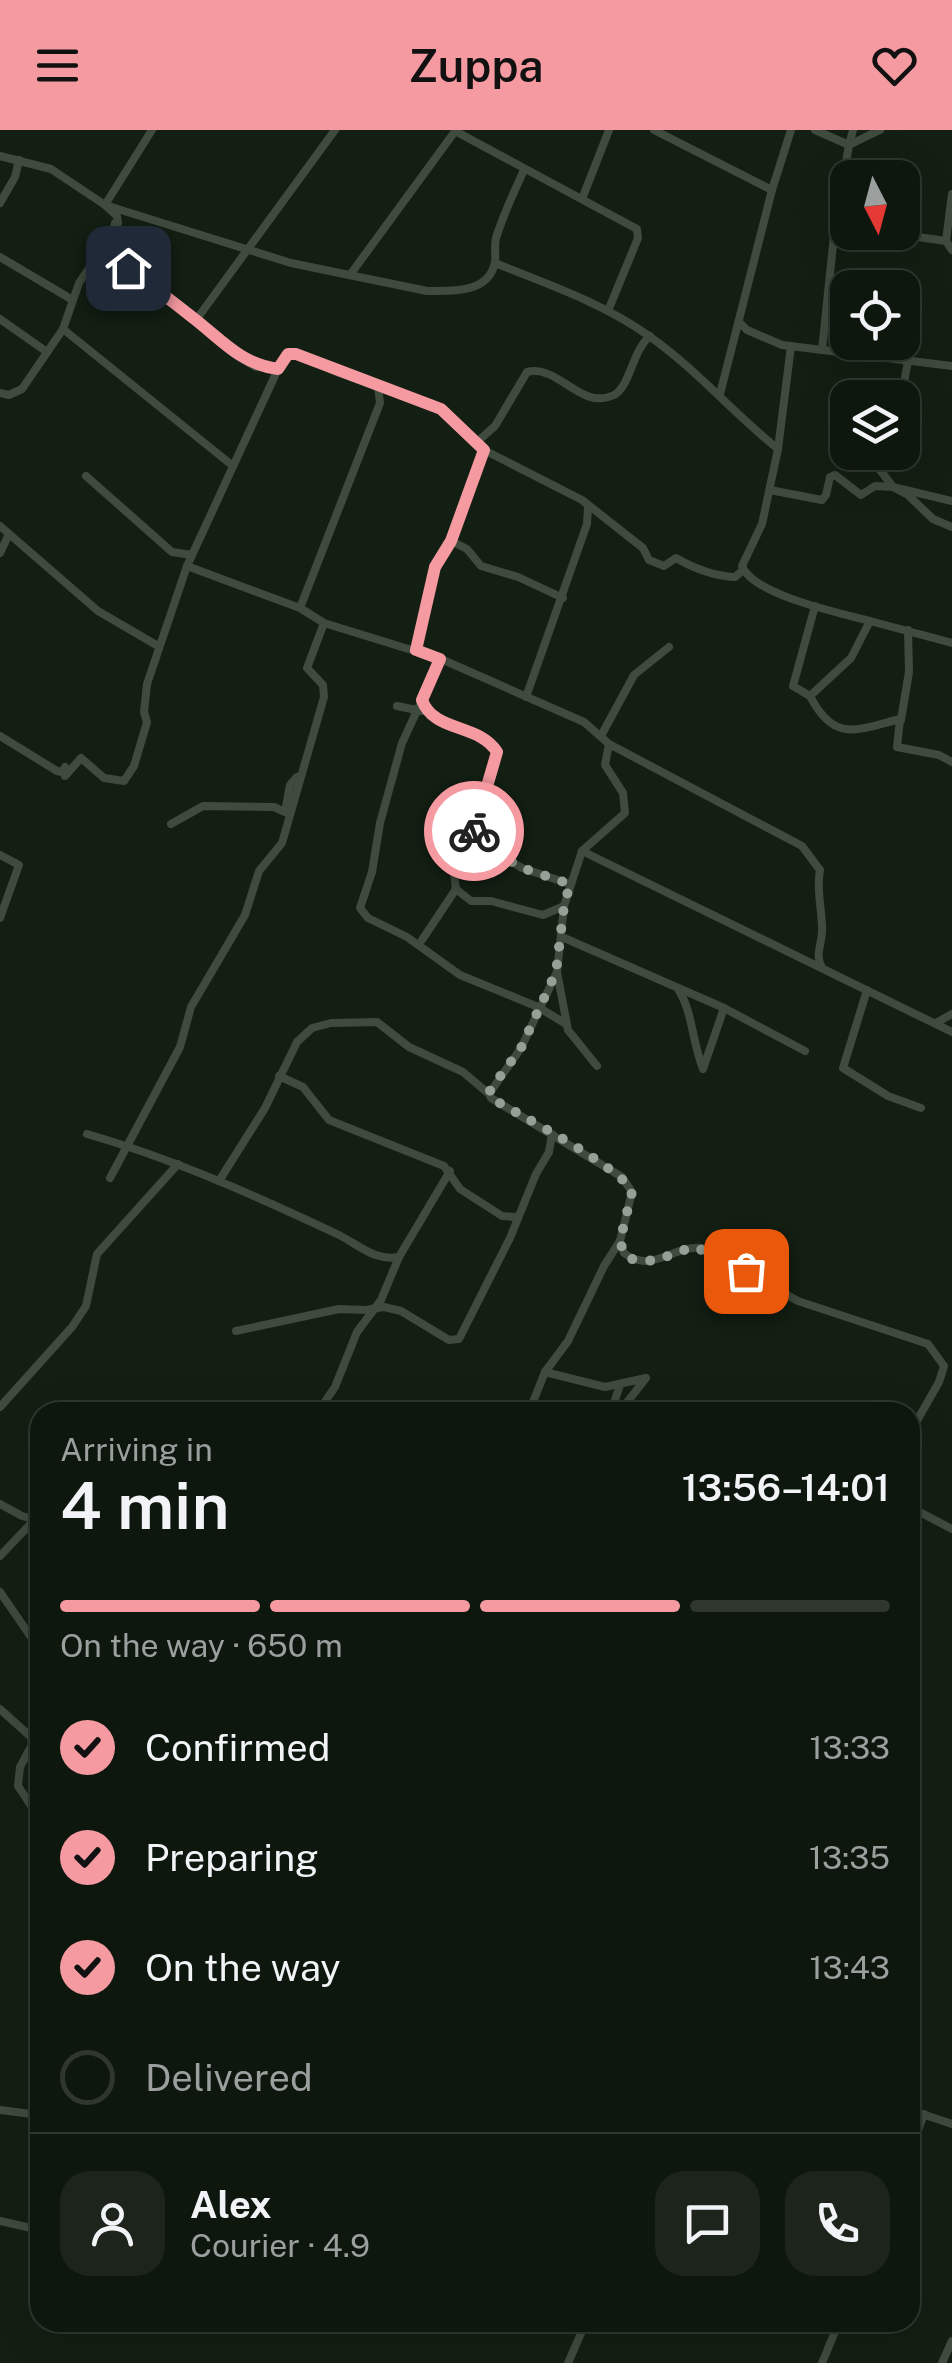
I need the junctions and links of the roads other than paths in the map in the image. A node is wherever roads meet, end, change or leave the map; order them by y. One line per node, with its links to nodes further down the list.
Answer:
1 (152, 130): 21 (street)
2 (334, 130): 25 (street)
3 (456, 130): 16 (street); 30 (street)
4 (609, 130): 19 (street)
5 (654, 130): 11 (street)
6 (684, 130): 11 (street)
7 (791, 130): 17 (street)
8 (815, 130): 12 (street)
9 (853, 130): 12 (street)
10 (880, 130): 12 (street)
11 (680, 144): 17 (street)
12 (849, 145): 15 (street)
13 (0, 156): 14 (street)
14 (18, 160): 20 (street); 21 (street)
15 (847, 160)
16 (524, 170): 19 (street); 29 (street)
17 (772, 190): 35 (street)
18 (952, 194): 23 (street)
19 (582, 199): 32 (street)
20 (0, 203)
21 (105, 205): 24 (street); 25 (street)
22 (920, 237): 23 (street)
23 (946, 241): 27 (street)
24 (111, 244): 31 (street); 34 (street)
25 (246, 249): 30 (street); 34 (street)
26 (833, 250): 39 (street)
27 (952, 250)
28 (0, 256): 31 (street)
29 (495, 263): 30 (street); 32 (street)
30 (350, 274)
31 (72, 299): 36 (street)
32 (608, 311): 37 (street)
33 (0, 319): 40 (street)
34 (196, 320): 43 (street)
35 (740, 323): 38 (street); 47 (street)
36 (63, 329): 40 (street); 50 (street)
37 (650, 336): 47 (street); 48 (street)
38 (791, 346): 39 (street); 49 (street)
39 (822, 350): 41 (street)
40 (47, 352): 46 (street)
41 (908, 361): 42 (street); 44 (street)
42 (952, 366)
43 (278, 369): 45 (street); 50 (street)
44 (904, 380)
45 (378, 386): 48 (street); 67 (street)
46 (0, 393)
47 (720, 394): 49 (street)
48 (480, 446): 56 (street); 60 (street)
49 (778, 449): 54 (street)
50 (232, 466): 62 (street)
51 (880, 470): 53 (street)
52 (86, 476): 62 (street)
53 (893, 487): 54 (street); 55 (street); 58 (street)
54 (770, 490): 64 (street)
55 (952, 501)
56 (588, 506): 64 (street); 65 (street)
57 (0, 526): 59 (street)
58 (952, 526)
59 (8, 536): 61 (street); 72 (street)
60 (451, 541): 65 (street); 74 (street)
61 (0, 553)
62 (192, 555): 63 (street)
63 (187, 566): 67 (street); 72 (street)
64 (742, 571): 66 (street)
65 (563, 598): 77 (street)
66 (815, 606): 68 (street); 76 (street)
67 (300, 608): 69 (street)
68 (870, 621): 70 (street); 76 (street)
69 (324, 622): 74 (street); 85 (street)
70 (908, 630): 71 (street); 83 (street)
71 (952, 643)
72 (158, 646): 81 (street)
73 (670, 648): 80 (street)
74 (416, 650): 75 (street)
75 (440, 659): 77 (street); 79 (street)
76 (810, 696): 83 (street)
77 (526, 697): 80 (street)
78 (397, 706): 79 (street)
79 (421, 711): 87 (street); 100 (street)
80 (602, 734): 82 (street)
81 (0, 736)
82 (609, 744): 88 (street); 96 (street)
83 (897, 747): 84 (street)
84 (952, 762)
85 (300, 774): 86 (street); 113 (street)
86 (171, 824)
87 (472, 838): 90 (street); 91 (street)
88 (582, 850): 90 (street); 96 (street)
89 (0, 855): 93 (street)
90 (570, 884): 92 (street)
91 (456, 888): 92 (street); 95 (street)
92 (564, 906): 94 (street)
93 (0, 918)
94 (562, 937): 97 (street); 98 (street)
95 (422, 940)
96 (822, 968): 99 (street)
97 (556, 972): 100 (street); 104 (street)
98 (678, 989): 101 (street); 101 (street)
99 (867, 990): 103 (street); 110 (street)
100 (538, 1007): 104 (street); 109 (street)
101 (724, 1008): 106 (street)
102 (952, 1014): 103 (street)
103 (936, 1023): 105 (street)
104 (566, 1024): 107 (street)
105 (952, 1032)
106 (805, 1051)
107 (597, 1066)
108 (279, 1076): 109 (street); 115 (street); 117 (street)
109 (489, 1094): 112 (street)
110 (922, 1108)
111 (87, 1134): 113 (street)
112 (552, 1134): 118 (street); 119 (street)
113 (129, 1146): 114 (street); 116 (street)
114 (178, 1164): 117 (street); 129 (street)
115 (450, 1171): 118 (street); 120 (street)
116 (110, 1178)
117 (219, 1181): 120 (street)
118 (517, 1217): 121 (street)
119 (620, 1241): 123 (street); 130 (street)
120 (399, 1256): 121 (street)
121 (376, 1309): 122 (street); 125 (street)
122 (236, 1331)
123 (545, 1372): 124 (street); 126 (street)
124 (620, 1385): 127 (street); 128 (street)
125 (325, 1402)
126 (533, 1402)
127 (614, 1402)
128 (629, 1402)
129 (0, 1407)
130 (920, 1415)
131 (0, 1504): 133 (street)
132 (920, 1512): 135 (street)
133 (30, 1515)
134 (30, 1526): 136 (street)
135 (952, 1529)
136 (0, 1556)
137 (0, 1592): 138 (street)
138 (30, 1635)
139 (0, 1709): 140 (street)
140 (30, 1736)
141 (30, 1749): 142 (street)
142 (30, 1804)
143 (0, 2110): 145 (street)
144 (920, 2113): 146 (street)
145 (30, 2114)
146 (924, 2114): 147 (street); 148 (street)
147 (952, 2124)
148 (920, 2125)
149 (0, 2220): 150 (street)
150 (30, 2228)
151 (582, 2332): 154 (street)
152 (836, 2332): 155 (street)
153 (952, 2341): 156 (street)
154 (568, 2363)
155 (822, 2363)
156 (942, 2363)

